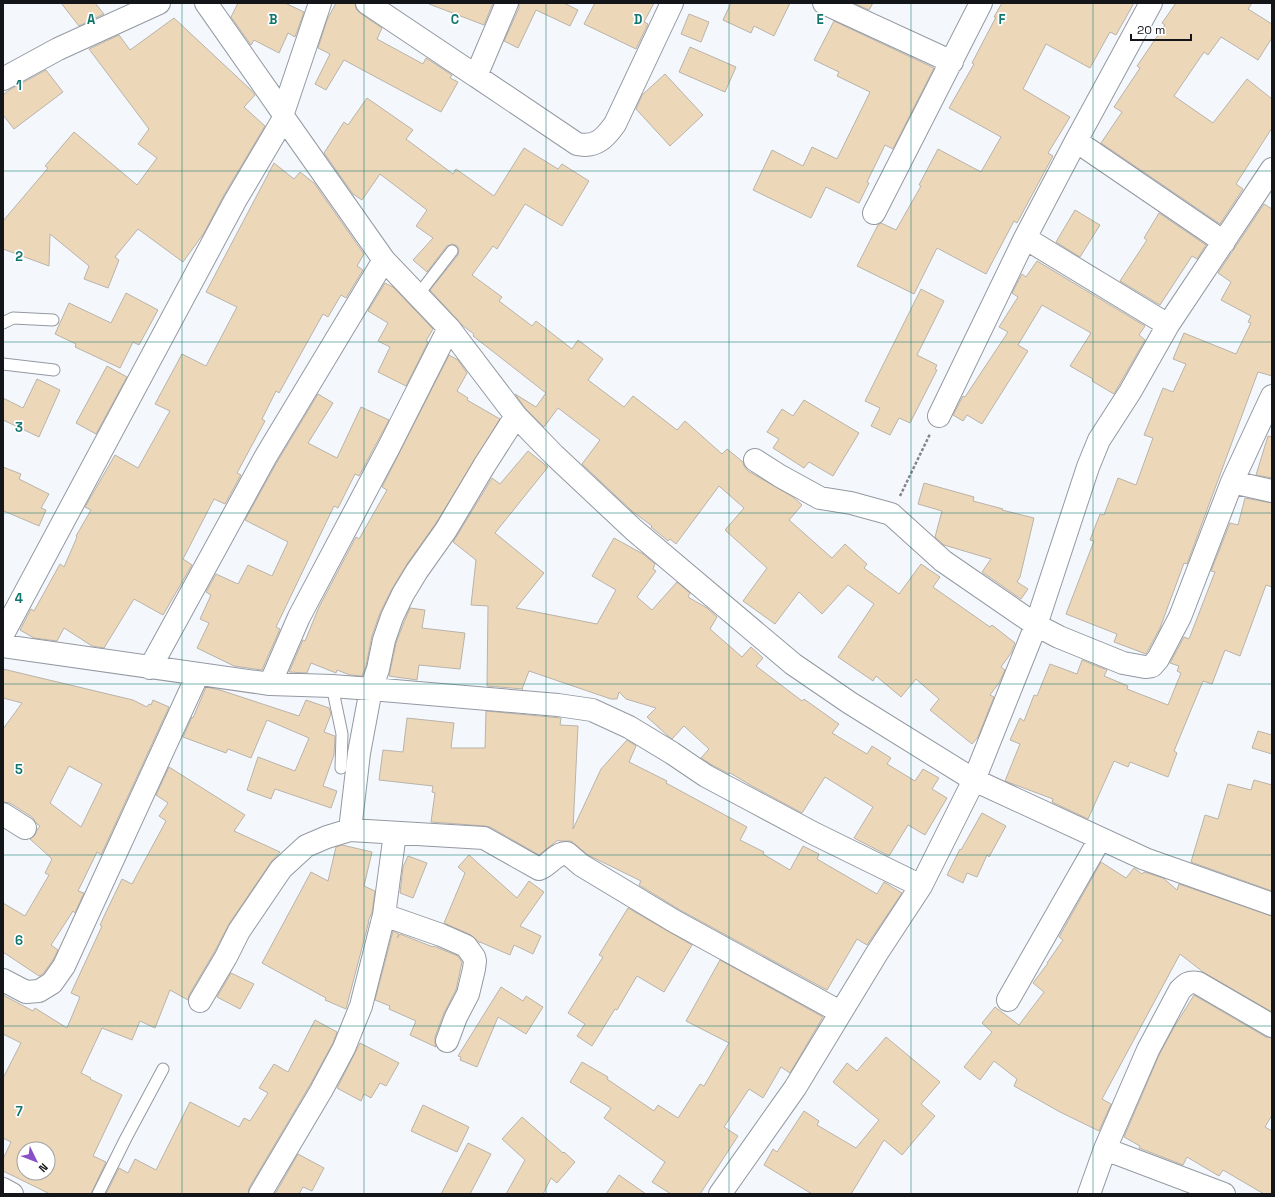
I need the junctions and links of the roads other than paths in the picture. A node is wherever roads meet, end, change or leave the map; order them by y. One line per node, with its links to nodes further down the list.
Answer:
1 (159, 3): 12 (main road)
2 (206, 3): 13 (main road)
3 (320, 3): 13 (main road)
4 (367, 3): 11 (main road)
5 (507, 3): 11 (main road)
6 (672, 3): 11 (main road)
7 (824, 3): 10 (main road)
8 (981, 3): 10 (main road)
9 (1151, 3): 14 (main road)
10 (952, 62): 16 (main road)
11 (476, 76)
12 (3, 78)
13 (283, 115): 20 (main road); 35 (main road)
14 (1076, 141): 17 (main road); 18 (main road)
15 (1272, 169): 18 (main road)
16 (874, 213)
17 (1025, 238): 24 (main road); 30 (main road)
18 (1224, 242): 24 (main road)
19 (452, 251): 21 (lane)
20 (384, 260): 21 (main road); 37 (main road)
21 (418, 295): 25 (main road)
22 (53, 320): 23 (lane)
23 (3, 323)
24 (1168, 325): 34 (main road)
25 (449, 328): 29 (main road); 39 (main road)
26 (3, 364): 27 (lane)
27 (54, 370)
28 (1272, 396): 32 (main road)
29 (516, 416): 41 (main road); 43 (main road)
30 (939, 416)
31 (755, 460): 34 (main road)
32 (1232, 482): 33 (main road); 34 (main road)
33 (1272, 491)
34 (1036, 625): 43 (main road)
35 (3, 634)
36 (3, 646): 37 (main road)
37 (150, 668): 38 (main road)
38 (198, 674): 39 (main road); 52 (main road)
39 (270, 684): 40 (main road)
40 (332, 686): 41 (main road); 42 (lane)
41 (371, 689): 46 (main road); 49 (main road)
42 (341, 768)
43 (974, 780): 48 (main road); 49 (main road)
44 (3, 814): 45 (main road)
45 (25, 828)
46 (350, 830): 47 (main road); 54 (main road)
47 (395, 833): 51 (main road); 55 (main road)
48 (1100, 839): 50 (main road); 53 (main road)
49 (921, 886): 55 (main road)
50 (1272, 904)
51 (384, 915): 57 (main road); 63 (main road)
52 (3, 980)
53 (1008, 1000)
54 (200, 1001)
55 (840, 1012): 64 (main road)
56 (1272, 1026): 59 (main road)
57 (447, 1041)
58 (163, 1070): 62 (lane)
59 (1105, 1149): 65 (main road); 66 (main road)
60 (3, 1189): 61 (main road)
61 (12, 1194)
62 (98, 1194)
63 (260, 1194)
64 (720, 1194)
65 (1089, 1194)
66 (1224, 1194)

